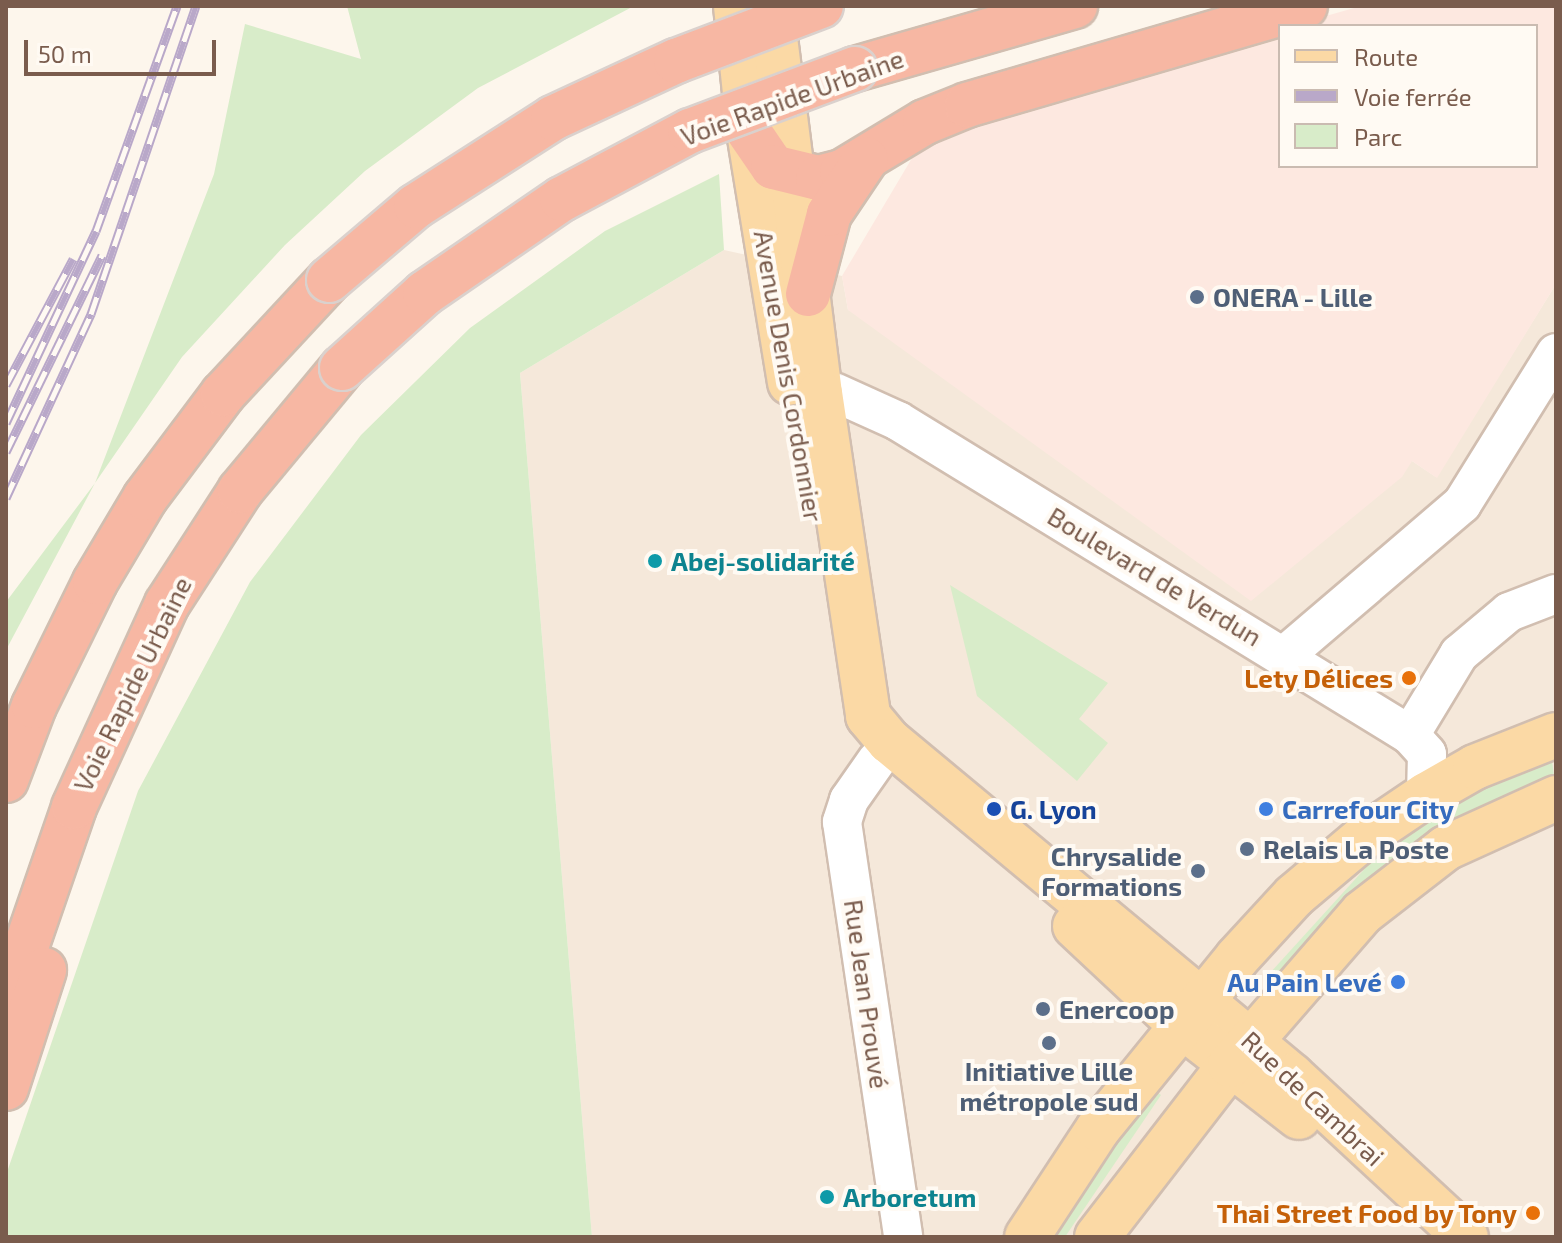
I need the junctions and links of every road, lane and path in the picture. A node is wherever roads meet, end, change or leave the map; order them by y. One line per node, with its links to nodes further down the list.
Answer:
1 (736, 6): 6 (main road, Avenue Denis Cordonnier)
2 (771, 6): 8 (main road, Avenue Denis Cordonnier)
3 (821, 6): 17 (highway, bridge)
4 (1075, 6): 20 (highway, Voie Rapide Urbaine, bridge)
5 (1305, 6): 7 (highway)
6 (749, 132): 8 (highway); 16 (main road, Avenue Denis Cordonnier)
7 (866, 159): 8 (highway); 9 (highway)
8 (794, 174): 9 (main road, Avenue Denis Cordonnier)
9 (808, 294): 23 (main road, Avenue Denis Cordonnier)
10 (1556, 353): 13 (street)
11 (836, 393): 13 (street, Boulevard de Verdun)
12 (1556, 594): 14 (street)
13 (1284, 656): 14 (street, Boulevard de Verdun)
14 (1410, 735): 19 (street)
15 (1556, 735): 19 (main road)
16 (877, 760): 23 (main road, Avenue Denis Cordonnier); 25 (street, Rue Jean Prouvé)
17 (6, 780)
18 (1554, 800): 23 (main road)
19 (1416, 802): 23 (main road)
20 (74, 807): 21 (highway); 22 (highway, Voie Rapide Urbaine); 24 (highway)
21 (6, 942)
22 (6, 1005)
23 (1216, 1032): 26 (main road); 27 (main road); 28 (main road); 29 (main road, Rue de Cambrai)
24 (6, 1088)
25 (903, 1237)
26 (1027, 1237)
27 (1078, 1237)
28 (1097, 1237)
29 (1466, 1237)

